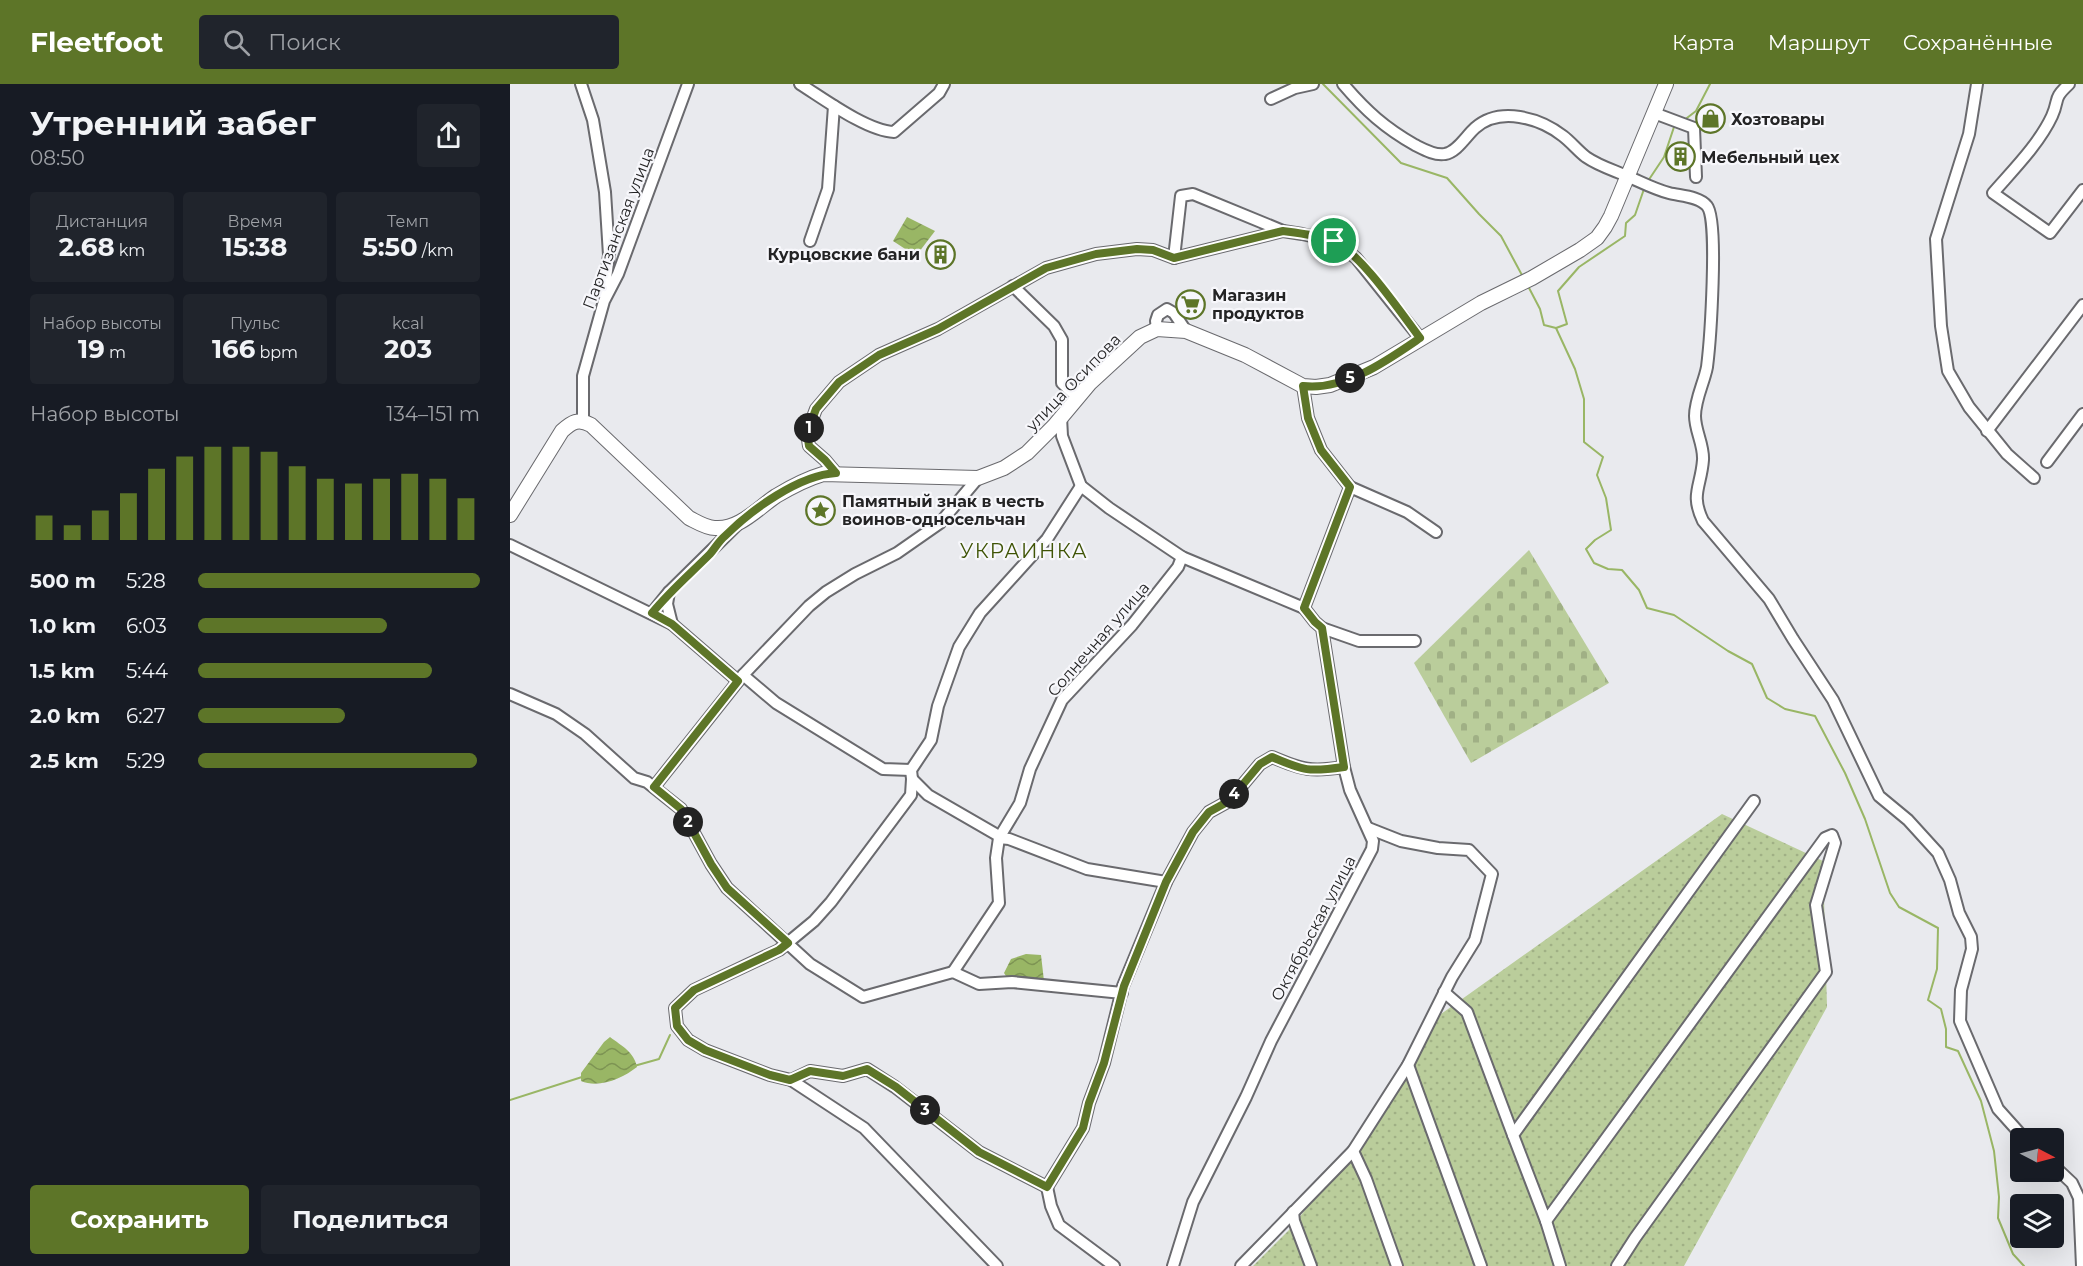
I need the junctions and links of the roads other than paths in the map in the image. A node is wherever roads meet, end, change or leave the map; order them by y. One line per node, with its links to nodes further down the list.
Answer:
1 (581, 84): 20 (street)
2 (688, 84): 20 (street, Партизанская улица)
3 (800, 84): 11 (street)
4 (944, 84): 11 (street)
5 (1313, 84): 10 (street)
6 (1343, 84): 13 (street)
7 (1666, 84): 12 (main road)
8 (1977, 84): 28 (street)
9 (2069, 84): 15 (street)
10 (1271, 99)
11 (834, 106): 17 (street)
12 (1653, 113): 13 (main road); 14 (street)
13 (1626, 176): 22 (main road); 63 (street)
14 (1696, 177)
15 (2083, 190)
16 (1283, 231): 18 (street); 18 (street); 22 (street)
17 (810, 240)
18 (1174, 258): 19 (street)
19 (1013, 286): 24 (street); 30 (street)
20 (604, 301): 27 (street, Партизанская улица)
21 (2083, 305): 28 (street)
22 (1420, 338): 23 (main road)
23 (1303, 386): 24 (main road, улица Осипова); 34 (street)
24 (1077, 397): 26 (main road, улица Осипова)
25 (2083, 414): 29 (street)
26 (1061, 417): 31 (main road, улица Осипова); 33 (street)
27 (583, 422): 35 (main road); 36 (main road, улица Осипова)
28 (1987, 431): 32 (street)
29 (2047, 462)
30 (836, 473): 31 (main road, улица Осипова); 36 (main road, улица Осипова)
31 (978, 478): 46 (street)
32 (2034, 478)
33 (1080, 486): 39 (street); 49 (street)
34 (1350, 487): 37 (street); 41 (street)
35 (510, 515)
36 (745, 519): 40 (street)
37 (1436, 532)
38 (510, 545): 42 (street)
39 (1182, 556): 41 (street); 55 (street, Солнечная улица)
40 (669, 592): 42 (street); 43 (street)
41 (1304, 608): 44 (street)
42 (652, 613): 43 (street)
43 (672, 624): 46 (street)
44 (1322, 628): 45 (street); 48 (street, Октябрьская улица)
45 (1416, 641)
46 (741, 678): 49 (street); 50 (street)
47 (510, 694): 50 (street)
48 (1344, 767): 54 (street, Октябрьская улица); 56 (street)
49 (912, 775): 51 (street); 53 (street)
50 (654, 787): 57 (street)
51 (937, 800): 53 (street); 55 (street)
52 (1754, 801): 64 (street)
53 (904, 804): 57 (street)
54 (1368, 828): 59 (street); 72 (street, Октябрьская улица)
55 (999, 838): 56 (street); 58 (street, Солнечная улица)
56 (1166, 882): 60 (street)
57 (788, 943): 58 (street); 62 (street)
58 (953, 972): 60 (street)
59 (1444, 992): 61 (street); 64 (street)
60 (1122, 993): 67 (street)
61 (1408, 1065): 65 (street); 76 (street)
62 (790, 1080): 67 (street); 70 (street)
63 (2015, 1128)
64 (1513, 1135): 69 (street)
65 (1353, 1151): 68 (street); 75 (street)
66 (2064, 1175): 79 (street)
67 (1047, 1187): 71 (street)
68 (1293, 1212): 73 (street); 74 (street)
69 (1546, 1221): 77 (street); 78 (street)
70 (997, 1266)
71 (1114, 1266)
72 (1173, 1266)
73 (1241, 1266)
74 (1311, 1266)
75 (1397, 1266)
76 (1481, 1266)
77 (1560, 1266)
78 (1617, 1266)
79 (2082, 1266)

